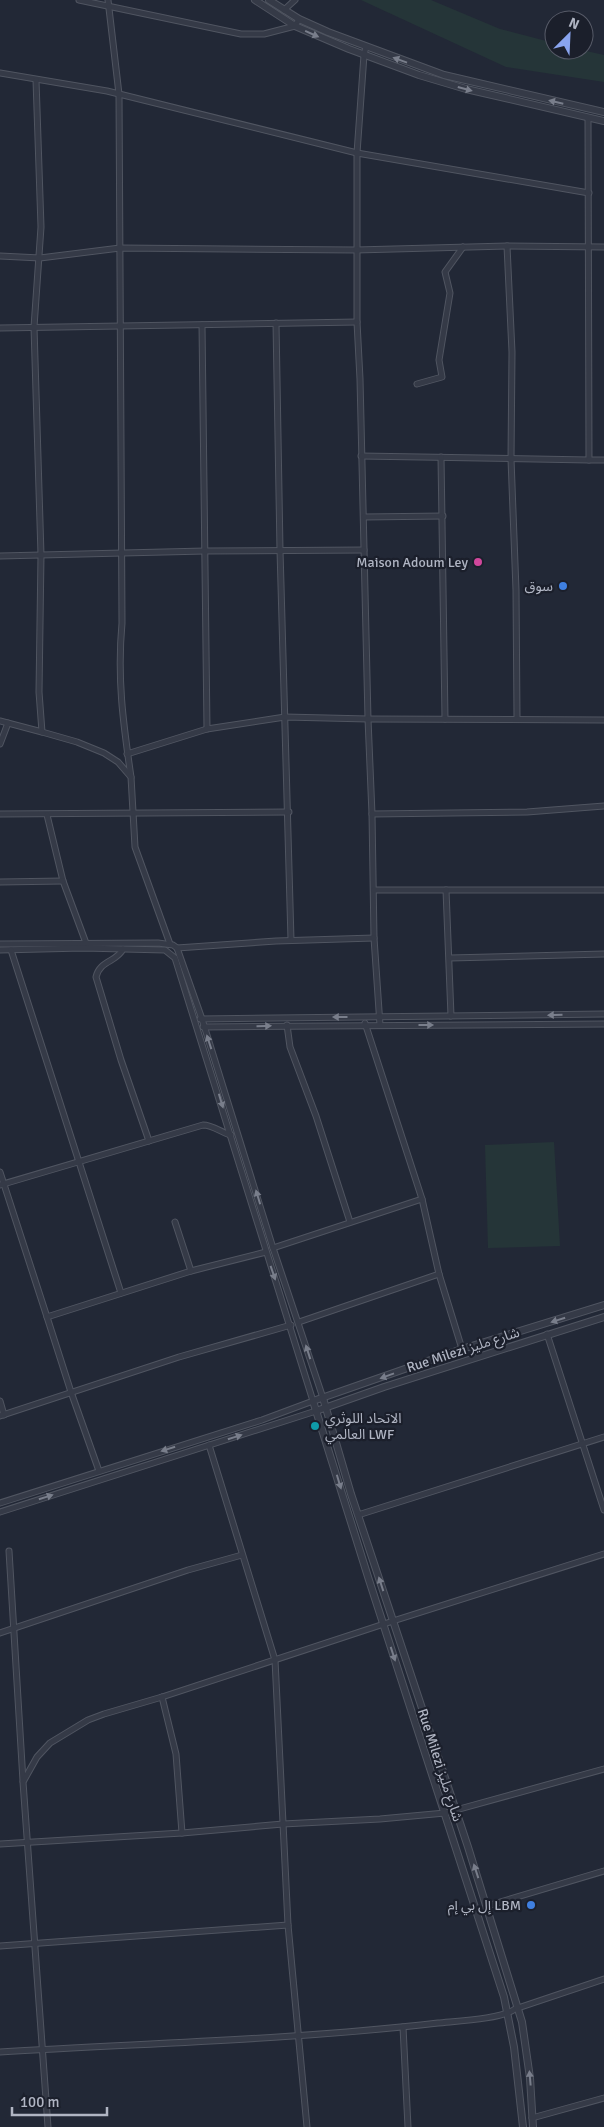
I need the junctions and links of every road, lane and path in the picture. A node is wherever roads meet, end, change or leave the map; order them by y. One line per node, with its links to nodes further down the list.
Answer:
1 (79, 0): 6 (street)
2 (108, 0): 6 (street)
3 (255, 0): 9 (street)
4 (269, 0): 7 (street)
5 (295, 0): 7 (street)
6 (108, 7): 9 (street); 14 (street)
7 (284, 10): 8 (street)
8 (299, 19): 9 (street); 10 (street)
9 (295, 26): 11 (street, one-way to 11)
10 (366, 47): 11 (street); 15 (street, one-way to 10)
11 (364, 55): 16 (street, one-way to 16); 18 (street)
12 (0, 73): 13 (street)
13 (36, 80): 14 (street); 27 (street)
14 (119, 94): 18 (street); 23 (street)
15 (604, 112)
16 (588, 118): 17 (street); 19 (street)
17 (604, 121)
18 (357, 153): 19 (street); 25 (street)
19 (588, 193): 24 (street)
20 (507, 246): 21 (street); 24 (street); 37 (street)
21 (463, 247): 25 (street); 34 (street)
22 (604, 247): 24 (street)
23 (120, 248): 25 (street); 27 (street); 31 (street)
24 (588, 248): 38 (street)
25 (356, 250): 28 (street)
26 (0, 256): 27 (street)
27 (40, 258): 32 (street)
28 (357, 322): 29 (street); 35 (street)
29 (276, 323): 30 (street); 43 (street)
30 (202, 325): 31 (street); 42 (street)
31 (121, 326): 32 (street); 45 (street)
32 (34, 327): 33 (street); 46 (street)
33 (0, 328)
34 (417, 384)
35 (361, 456): 36 (street); 41 (street)
36 (441, 456): 37 (street); 40 (street)
37 (511, 459): 38 (street); 49 (street)
38 (589, 460): 39 (street)
39 (604, 460)
40 (443, 516): 41 (street); 51 (street)
41 (364, 517): 44 (street)
42 (205, 550): 43 (street); 45 (street); 55 (street)
43 (280, 550): 44 (street); 48 (street)
44 (364, 550): 50 (street)
45 (121, 553): 46 (street); 58 (street)
46 (41, 555): 47 (street); 56 (street)
47 (0, 556)
48 (285, 717): 50 (street); 55 (street); 61 (street)
49 (517, 718): 51 (street); 52 (street)
50 (368, 719): 51 (street); 64 (street)
51 (445, 719)
52 (604, 720)
53 (0, 722): 54 (street)
54 (8, 724): 56 (street); 57 (street)
55 (207, 729): 58 (street)
56 (42, 732): 59 (street)
57 (0, 744)
58 (127, 754): 59 (street)
59 (131, 777): 63 (street)
60 (604, 806): 64 (street)
61 (288, 812): 63 (street); 72 (street)
62 (0, 814): 65 (street)
63 (134, 814): 65 (street); 75 (street)
64 (372, 814): 68 (street)
65 (47, 815): 66 (street)
66 (63, 881): 67 (street); 73 (street)
67 (0, 882)
68 (374, 890): 69 (street); 71 (street)
69 (446, 890): 70 (street); 81 (street)
70 (604, 890)
71 (374, 938): 72 (street); 85 (street)
72 (292, 940): 76 (street)
73 (86, 942): 74 (street); 75 (street)
74 (0, 944)
75 (170, 944): 76 (street)
76 (177, 948): 87 (street)
77 (123, 949): 79 (street); 86 (street); 95 (street)
78 (0, 950): 79 (street)
79 (11, 950): 96 (street)
80 (604, 954): 81 (street)
81 (450, 958): 83 (street)
82 (604, 1014): 83 (street, one-way to 83)
83 (451, 1016): 85 (street)
84 (366, 1017): 85 (street); 87 (street, one-way to 87); 89 (street)
85 (380, 1017): 90 (street)
86 (195, 1019): 87 (street); 92 (street)
87 (202, 1019): 93 (street)
88 (604, 1024): 90 (street, one-way to 88)
89 (365, 1025): 90 (street); 91 (street); 99 (street)
90 (380, 1025)
91 (288, 1026): 93 (street, one-way to 91); 101 (street)
92 (197, 1027): 93 (street); 94 (street, one-way to 94)
93 (204, 1027): 102 (street, one-way to 93)
94 (232, 1135): 95 (street); 103 (street)
95 (149, 1141): 96 (street)
96 (80, 1161): 98 (street); 106 (street)
97 (0, 1172): 98 (street)
98 (2, 1184): 108 (street)
99 (422, 1199): 101 (street); 105 (street)
100 (175, 1222): 104 (street)
101 (350, 1222): 102 (street)
102 (274, 1248): 110 (street)
103 (266, 1252): 104 (street); 111 (street, one-way to 111)
104 (191, 1271): 106 (street)
105 (440, 1274): 110 (street); 113 (street)
106 (121, 1293): 108 (street)
107 (604, 1305): 113 (street, Rue Milezi شارع مليز, one-way to 113)
108 (47, 1316): 114 (street)
109 (604, 1317): 112 (street, Rue Milezi شارع مليز)
110 (299, 1322): 115 (street, one-way to 110)
111 (291, 1325): 114 (street); 117 (street)
112 (547, 1334): 118 (street, Rue Milezi شارع مليز); 122 (street)
113 (462, 1349): 115 (street, Rue Milezi شارع مليز, one-way to 115)
114 (71, 1392): 120 (street); 124 (street)
115 (323, 1398): 117 (street, Rue Milezi شارع مليز); 118 (street, Rue Milezi شارع مليز)
116 (0, 1401): 120 (street)
117 (314, 1401): 119 (street, Rue Milezi شارع مليز); 124 (street, one-way to 124)
118 (326, 1408): 119 (street, Rue Milezi شارع مليز); 128 (street, Rue Milezi شارع مليز)
119 (316, 1411): 123 (street, one-way to 119); 133 (street, Rue Milezi شارع مليز, one-way to 133)
120 (2, 1415)
121 (604, 1437): 122 (street)
122 (583, 1443): 126 (street); 128 (street)
123 (209, 1445): 127 (street, one-way to 123); 130 (street)
124 (99, 1471): 125 (street)
125 (0, 1503)
126 (604, 1510)
127 (0, 1512)
128 (358, 1515): 132 (street, Rue Milezi شارع مليز, one-way to 128)
129 (9, 1551): 134 (street)
130 (242, 1554): 134 (street); 136 (street)
131 (604, 1554): 132 (street)
132 (392, 1621): 133 (street); 140 (street, Rue Milezi شارع مليز)
133 (383, 1624): 136 (street); 141 (street, Rue Milezi شارع مليز, one-way to 141)
134 (14, 1628): 135 (street); 139 (street)
135 (0, 1633)
136 (275, 1660): 137 (street); 142 (street)
137 (162, 1697): 139 (street); 143 (street)
138 (604, 1769): 140 (street)
139 (23, 1782): 144 (street)
140 (454, 1810): 141 (street); 147 (street, Rue Milezi شارع مليز, one-way to 140)
141 (445, 1812): 142 (street); 153 (street, Rue Milezi شارع مليز)
142 (283, 1824): 143 (street); 148 (street)
143 (182, 1833): 144 (street)
144 (26, 1842): 145 (street); 149 (street)
145 (0, 1844)
146 (604, 1871): 147 (street)
147 (487, 1906): 152 (street, Rue Milezi شارع مليز)
148 (288, 1926): 149 (street); 155 (street)
149 (36, 1944): 150 (street); 156 (street)
150 (0, 1946)
151 (604, 1979): 152 (street)
152 (518, 2008): 153 (street); 159 (street, Rue Milezi شارع مليز, one-way to 152)
153 (508, 2014): 154 (street); 163 (street, Rue Milezi شارع مليز)
154 (402, 2027): 155 (street); 162 (street)
155 (299, 2035): 156 (street); 161 (street)
156 (41, 2050): 157 (street); 160 (street)
157 (0, 2052)
158 (604, 2098): 159 (street)
159 (532, 2118): 164 (street, Rue Milezi شارع مليز)
160 (48, 2127)
161 (307, 2127)
162 (408, 2127)
163 (523, 2127)
164 (533, 2127)

